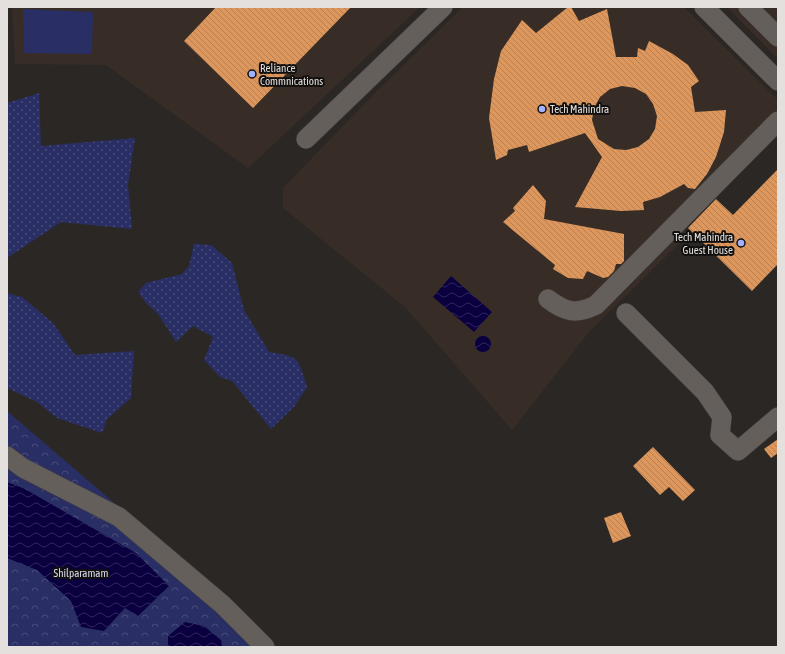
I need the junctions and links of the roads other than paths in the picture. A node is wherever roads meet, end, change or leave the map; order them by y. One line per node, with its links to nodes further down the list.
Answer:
1 (443, 7): 7 (street)
2 (704, 7): 5 (street)
3 (748, 7): 4 (street)
4 (778, 37)
5 (778, 81)
6 (778, 121): 8 (street)
7 (306, 139)
8 (548, 299)
9 (626, 314): 10 (street)
10 (778, 418)
11 (7, 456): 12 (street)
12 (265, 647)

